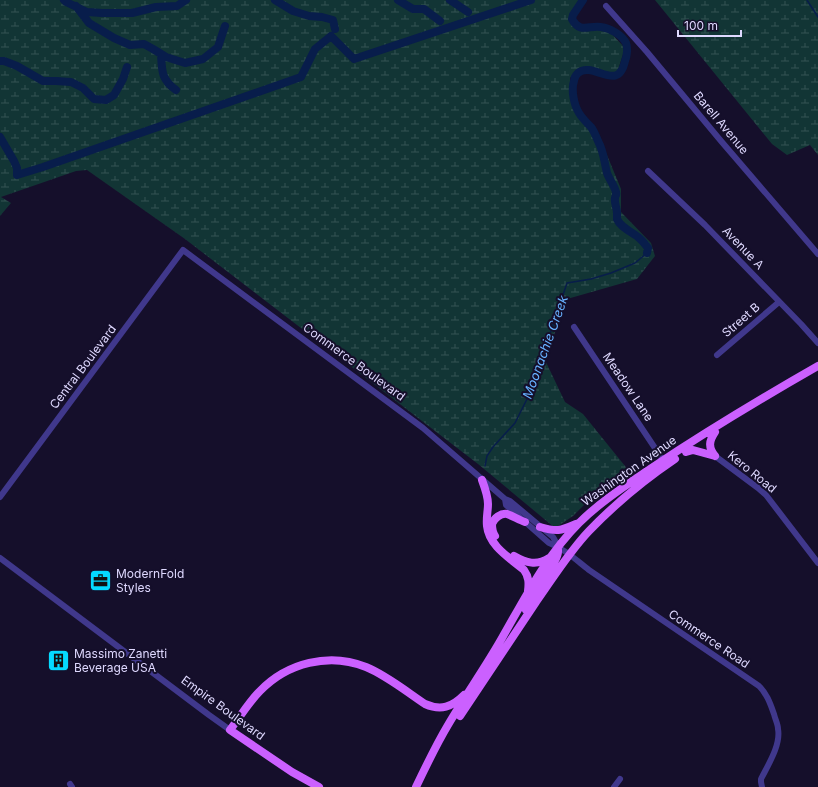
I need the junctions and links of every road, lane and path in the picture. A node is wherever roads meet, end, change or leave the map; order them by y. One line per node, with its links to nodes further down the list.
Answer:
1 (606, 6): 4 (street, Barell Avenue)
2 (648, 171): 5 (street, Avenue A)
3 (183, 250): 15 (street, Commerce Boulevard); 16 (street, Central Boulevard)
4 (818, 254)
5 (780, 302): 7 (street, Avenue A); 8 (street, Street B)
6 (574, 327): 14 (street, Meadow Lane)
7 (818, 343)
8 (717, 355)
9 (818, 366): 14 (main road, Washington Avenue)
10 (818, 371): 11 (main road, Washington Avenue)
11 (715, 432): 12 (main road, Washington Avenue); 13 (main road)
12 (686, 452): 13 (main road); 22 (main road, Washington Avenue)
13 (715, 456): 25 (street, Kero Road)
14 (663, 460): 19 (main road, Washington Avenue)
15 (482, 480): 17 (street, Commerce Boulevard); 26 (main road)
16 (0, 498)
17 (505, 499): 18 (street, Commerce Boulevard); 20 (street, Commerce Boulevard)
18 (525, 522): 21 (street, Commerce Boulevard); 24 (main road)
19 (579, 523): 20 (main road); 21 (main road, Washington Avenue)
20 (540, 527): 21 (street, Commerce Boulevard)
21 (558, 546): 22 (street, Commerce Road); 24 (main road, Washington Avenue); 27 (main road)
22 (569, 554): 27 (main road, Washington Avenue); 35 (street, Commerce Road)
23 (0, 558): 29 (street, Empire Boulevard)
24 (550, 558): 26 (main road, Washington Avenue)
25 (818, 563)
26 (528, 593): 28 (main road, Washington Avenue)
27 (516, 632): 30 (main road, Washington Avenue)
28 (471, 688): 29 (main road); 30 (main road, Washington Avenue)
29 (230, 730): 32 (main road, Empire Boulevard)
30 (427, 767): 33 (main road, Washington Avenue)
31 (620, 779): 34 (street)
32 (319, 787)
33 (416, 787)
34 (614, 787)
35 (762, 787)

